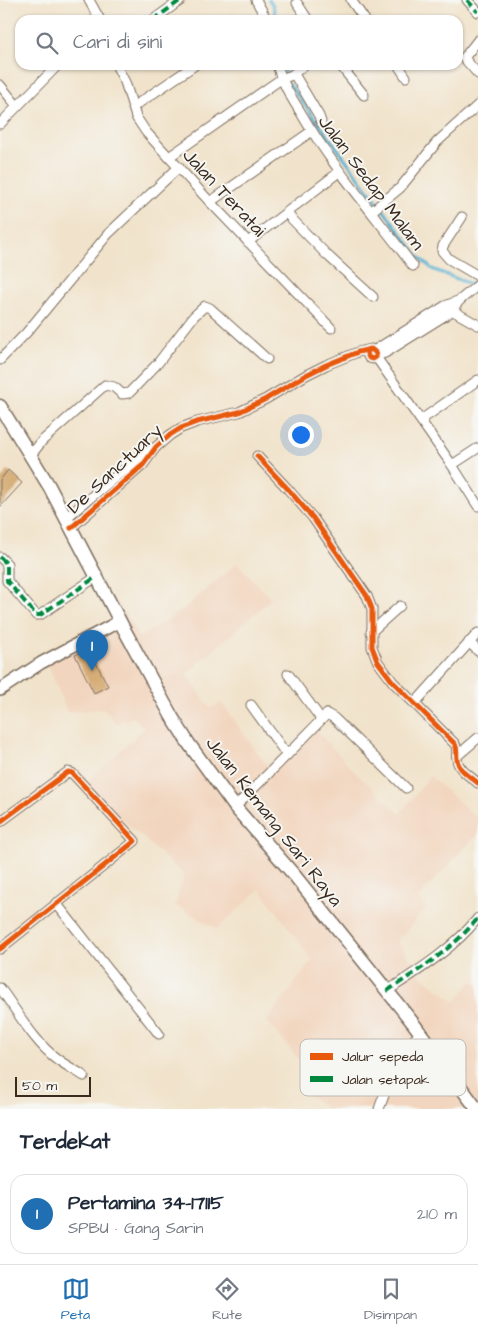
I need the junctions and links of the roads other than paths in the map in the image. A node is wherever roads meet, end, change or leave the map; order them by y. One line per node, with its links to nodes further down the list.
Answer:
1 (89, 0): 8 (street)
2 (181, 0): 9 (street)
3 (256, 0): 10 (street)
4 (351, 0): 12 (street)
5 (467, 0): 7 (street)
6 (297, 3): 11 (street)
7 (478, 12)
8 (97, 15)
9 (160, 15)
10 (263, 15)
11 (305, 15)
12 (361, 15)
13 (478, 40): 21 (street)
14 (53, 70): 27 (street)
15 (119, 70): 28 (street, Jalan Teratai)
16 (188, 70): 28 (street)
17 (282, 70): 22 (street, Jalan Sedap Malam)
18 (297, 70): 22 (street)
19 (344, 70): 25 (street)
20 (401, 70): 23 (street)
21 (478, 74)
22 (288, 77): 29 (street); 31 (street, Jalan Sedap Malam); 32 (street)
23 (406, 78)
24 (0, 85): 27 (street)
25 (364, 95)
26 (478, 105): 36 (street)
27 (16, 106): 30 (street)
28 (133, 107): 32 (street, Jalan Teratai)
29 (321, 122)
30 (0, 124)
31 (312, 131): 34 (street, Jalan Sedap Malam); 35 (street)
32 (169, 157): 33 (street, Jalan Teratai)
33 (179, 167): 35 (street, Jalan Teratai); 49 (street)
34 (339, 172): 36 (street, Jalan Sedap Malam); 37 (street)
35 (210, 202): 39 (street, Jalan Teratai)
36 (377, 207): 40 (street, Jalan Sedap Malam)
37 (286, 213): 39 (street); 43 (street)
38 (462, 218): 41 (street)
39 (248, 242): 46 (street, Jalan Teratai)
40 (413, 266)
41 (478, 276)
42 (477, 285): 44 (street)
43 (373, 297)
44 (448, 308): 45 (street); 47 (street, De Sanctuary)
45 (478, 324)
46 (331, 328)
47 (373, 356): 52 (street); 58 (street, De Sanctuary)
48 (267, 359): 54 (street)
49 (0, 360)
50 (478, 380): 52 (street)
51 (0, 406): 54 (main road, Jalan Kemang Sari Raya)
52 (420, 420): 56 (street)
53 (478, 448): 56 (street)
54 (31, 455): 58 (main road, Jalan Kemang Sari Raya)
55 (257, 456): 63 (street)
56 (452, 465): 57 (street)
57 (478, 506)
58 (68, 523): 60 (main road, Jalan Kemang Sari Raya)
59 (0, 557): 60 (street)
60 (96, 577): 62 (main road, Jalan Kemang Sari Raya)
61 (400, 606): 63 (street)
62 (120, 621): 68 (street); 77 (main road, Jalan Kemang Sari Raya)
63 (371, 632): 69 (street)
64 (478, 633): 65 (street)
65 (469, 642): 66 (street); 69 (street)
66 (478, 651)
67 (288, 674): 71 (street)
68 (0, 690)
69 (415, 703): 74 (street)
70 (251, 705): 73 (street)
71 (321, 719): 73 (street); 76 (street)
72 (478, 738): 74 (street)
73 (288, 756): 77 (street)
74 (457, 756): 75 (street)
75 (478, 782)
76 (406, 788)
77 (235, 807): 83 (main road, Jalan Kemang Sari Raya)
78 (0, 822): 79 (street)
79 (56, 904): 81 (street); 85 (street)
80 (478, 918): 83 (street)
81 (0, 949)
82 (0, 988): 88 (street)
83 (387, 991): 84 (main road, Jalan Kemang Sari Raya)
84 (420, 1033): 86 (street); 87 (main road, Jalan Kemang Sari Raya)
85 (159, 1034)
86 (414, 1039)
87 (424, 1039)
88 (84, 1076)
89 (466, 1094): 92 (main road, Jalan Kemang Sari Raya)
90 (384, 1096): 91 (street)
91 (379, 1109)
92 (477, 1109)

